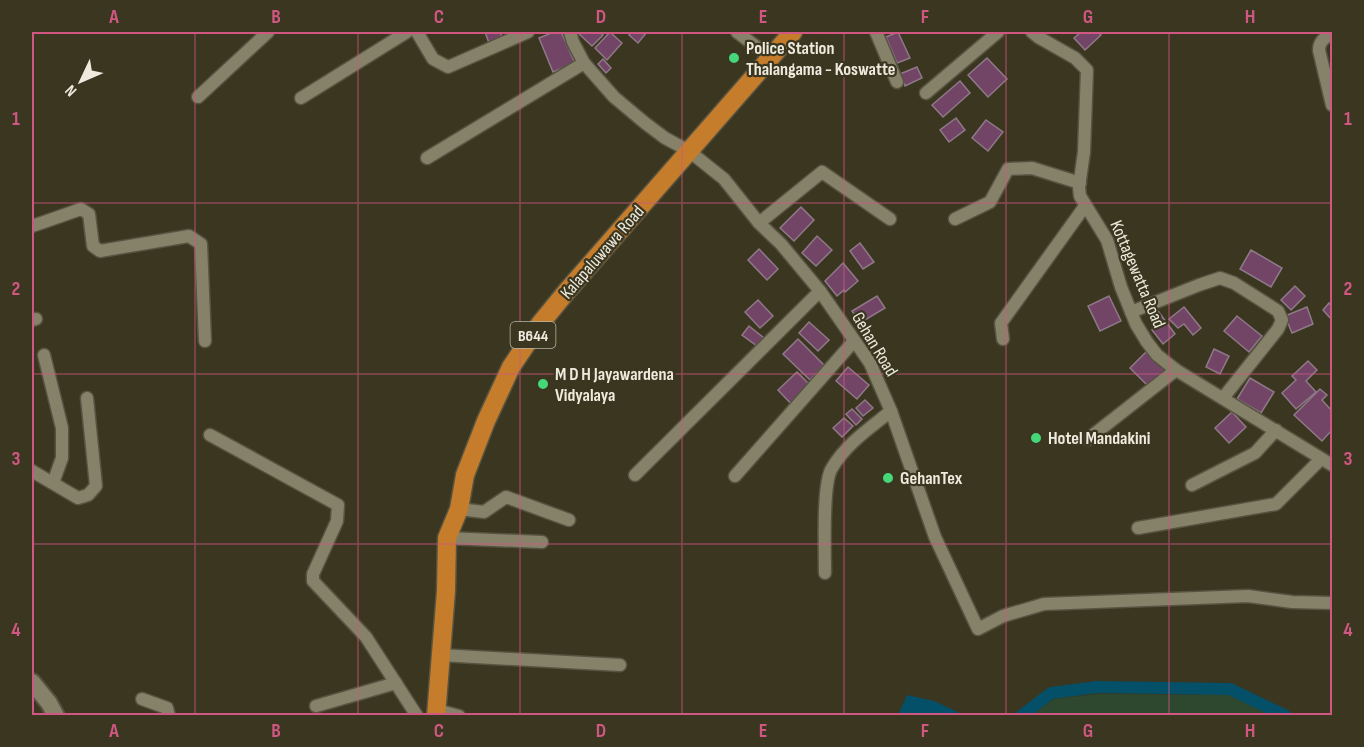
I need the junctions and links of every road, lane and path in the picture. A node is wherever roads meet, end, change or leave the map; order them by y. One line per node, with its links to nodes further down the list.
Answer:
1 (268, 32): 16 (street)
2 (406, 32): 17 (street)
3 (417, 32): 4 (street)
4 (528, 32)
5 (570, 32): 13 (street, Gehan Road)
6 (737, 32): 12 (street)
7 (793, 32): 12 (main road, Kalapaluwawa Road / B644)
8 (876, 32): 14 (street)
9 (998, 32): 15 (street)
10 (1032, 32): 21 (street, Kottagewatta Road)
11 (1332, 33): 18 (street)
12 (770, 57): 19 (main road, Kalapaluwawa Road / B644)
13 (584, 63): 19 (street, Gehan Road); 20 (street)
14 (897, 82)
15 (926, 93)
16 (198, 97)
17 (302, 98)
18 (1332, 105)
19 (689, 151): 25 (street, Gehan Road); 46 (main road, Kalapaluwawa Road / B644)
20 (427, 158)
21 (1080, 183): 22 (street, Kottagewatta Road); 24 (street)
22 (1085, 206): 28 (street, Kottagewatta Road); 29 (street)
23 (890, 219): 25 (street)
24 (955, 219)
25 (759, 223): 27 (street, Gehan Road)
26 (32, 226): 30 (street)
27 (820, 291): 31 (street, Gehan Road); 42 (street)
28 (1131, 312): 33 (street, Kottagewatta Road); 35 (street)
29 (1003, 339)
30 (205, 341)
31 (854, 341): 36 (street, Gehan Road); 43 (street)
32 (44, 355): 44 (street)
33 (1176, 370): 35 (street, Kottagewatta Road); 39 (street)
34 (87, 398): 44 (street)
35 (1223, 398): 37 (street, Kottagewatta Road)
36 (891, 411): 51 (street); 52 (street, Gehan Road)
37 (1276, 430): 40 (street, Kottagewatta Road); 45 (street)
38 (210, 435): 56 (street)
39 (1088, 438)
40 (1327, 462): 48 (street)
41 (32, 471): 44 (street)
42 (635, 475)
43 (735, 476)
44 (53, 483)
45 (1192, 485)
46 (459, 509): 47 (street); 49 (main road, Kalapaluwawa Road / B644)
47 (569, 520)
48 (1138, 528)
49 (447, 538): 50 (street); 53 (main road, Kalapaluwawa Road / B644)
50 (542, 542)
51 (825, 573)
52 (1332, 603)
53 (440, 655): 54 (street); 59 (main road, Kalapaluwawa Road / B644)
54 (620, 665)
55 (32, 682): 60 (street)
56 (396, 683): 58 (street); 62 (street)
57 (142, 699): 61 (street)
58 (316, 706)
59 (436, 713): 63 (street)
60 (56, 716)
61 (169, 716)
62 (417, 716)
63 (459, 716)

